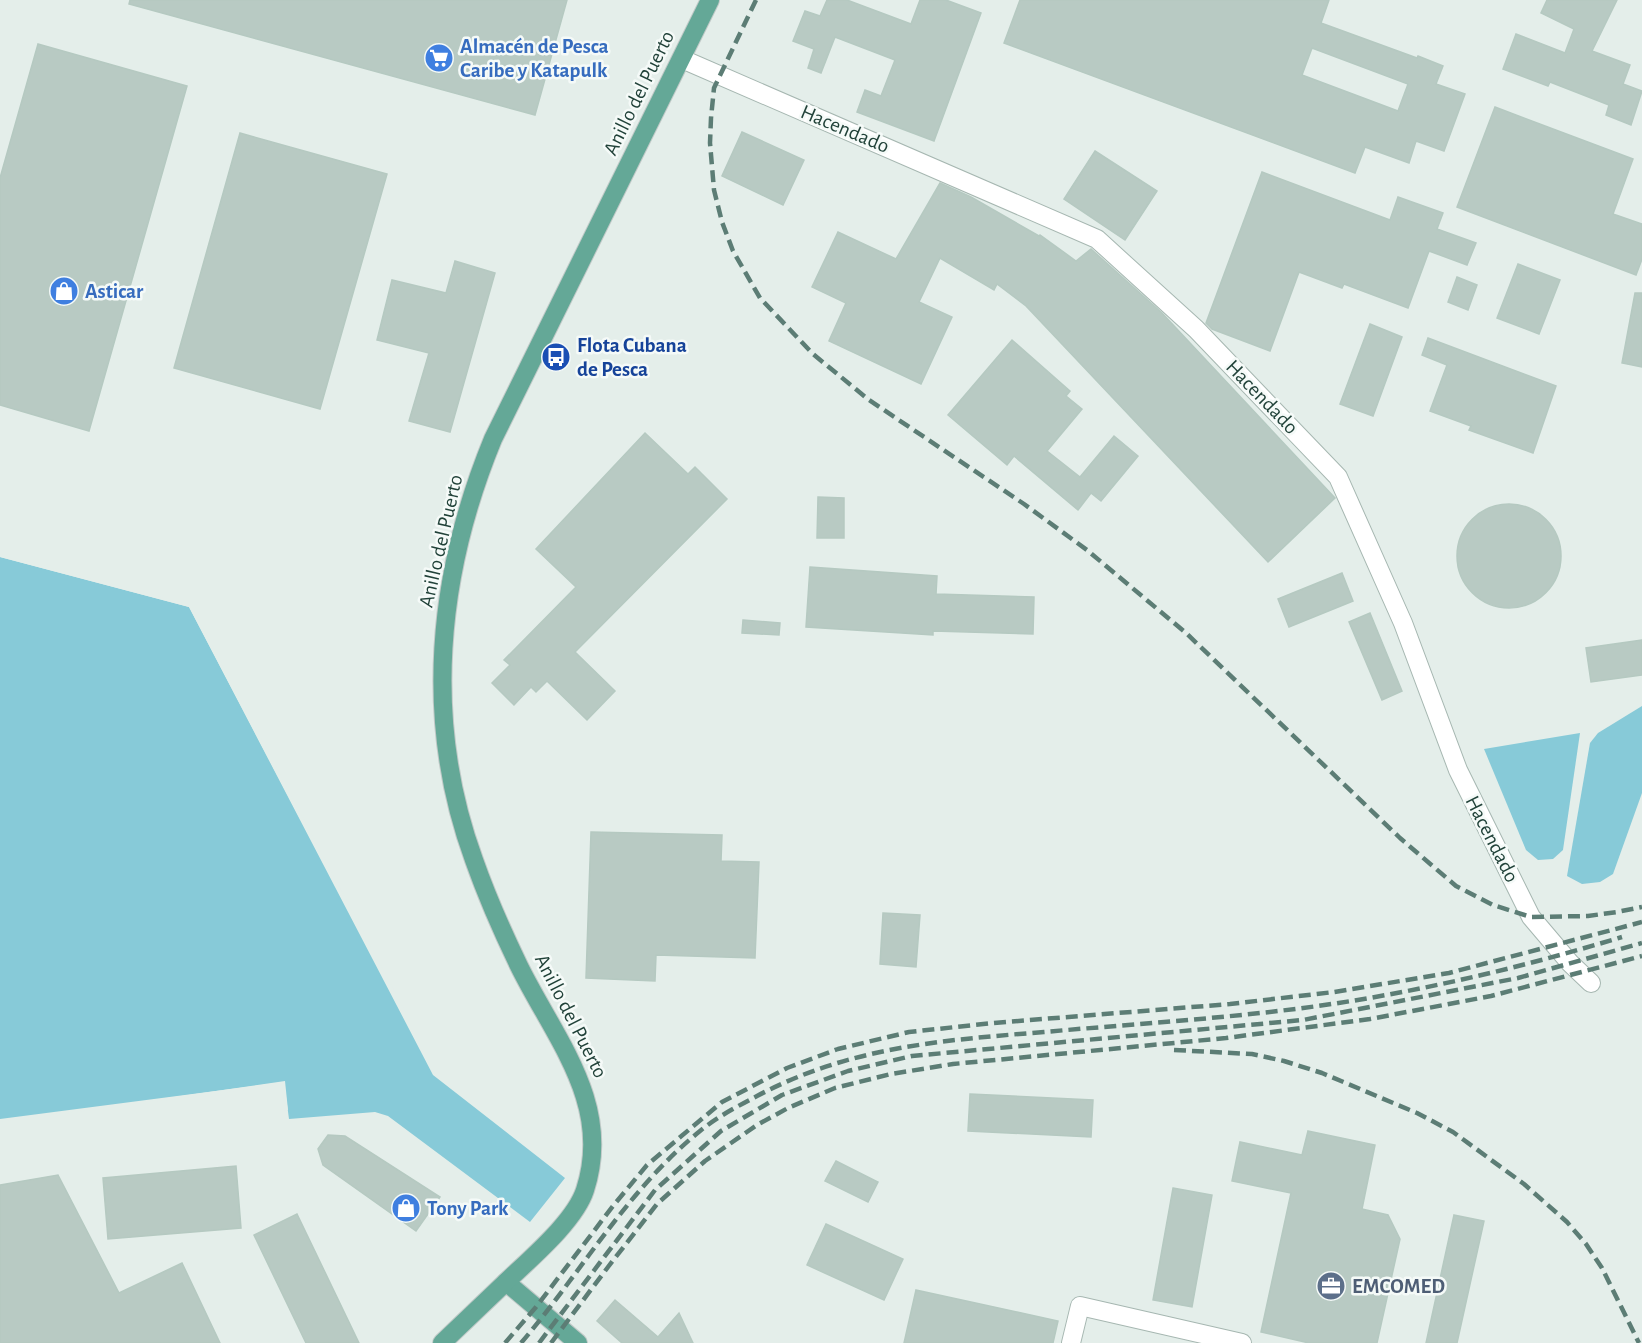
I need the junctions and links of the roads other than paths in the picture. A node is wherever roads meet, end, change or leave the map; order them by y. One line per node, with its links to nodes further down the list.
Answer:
1 (710, 0): 2 (main road, Anillo del Puerto)
2 (682, 59): 3 (street, Hacendado); 4 (main road, Anillo del Puerto)
3 (1591, 983)
4 (506, 1282): 5 (main road, Anillo del Puerto); 6 (main road)
5 (442, 1343)
6 (578, 1343)
7 (1071, 1343): 8 (street)
8 (1242, 1343)

